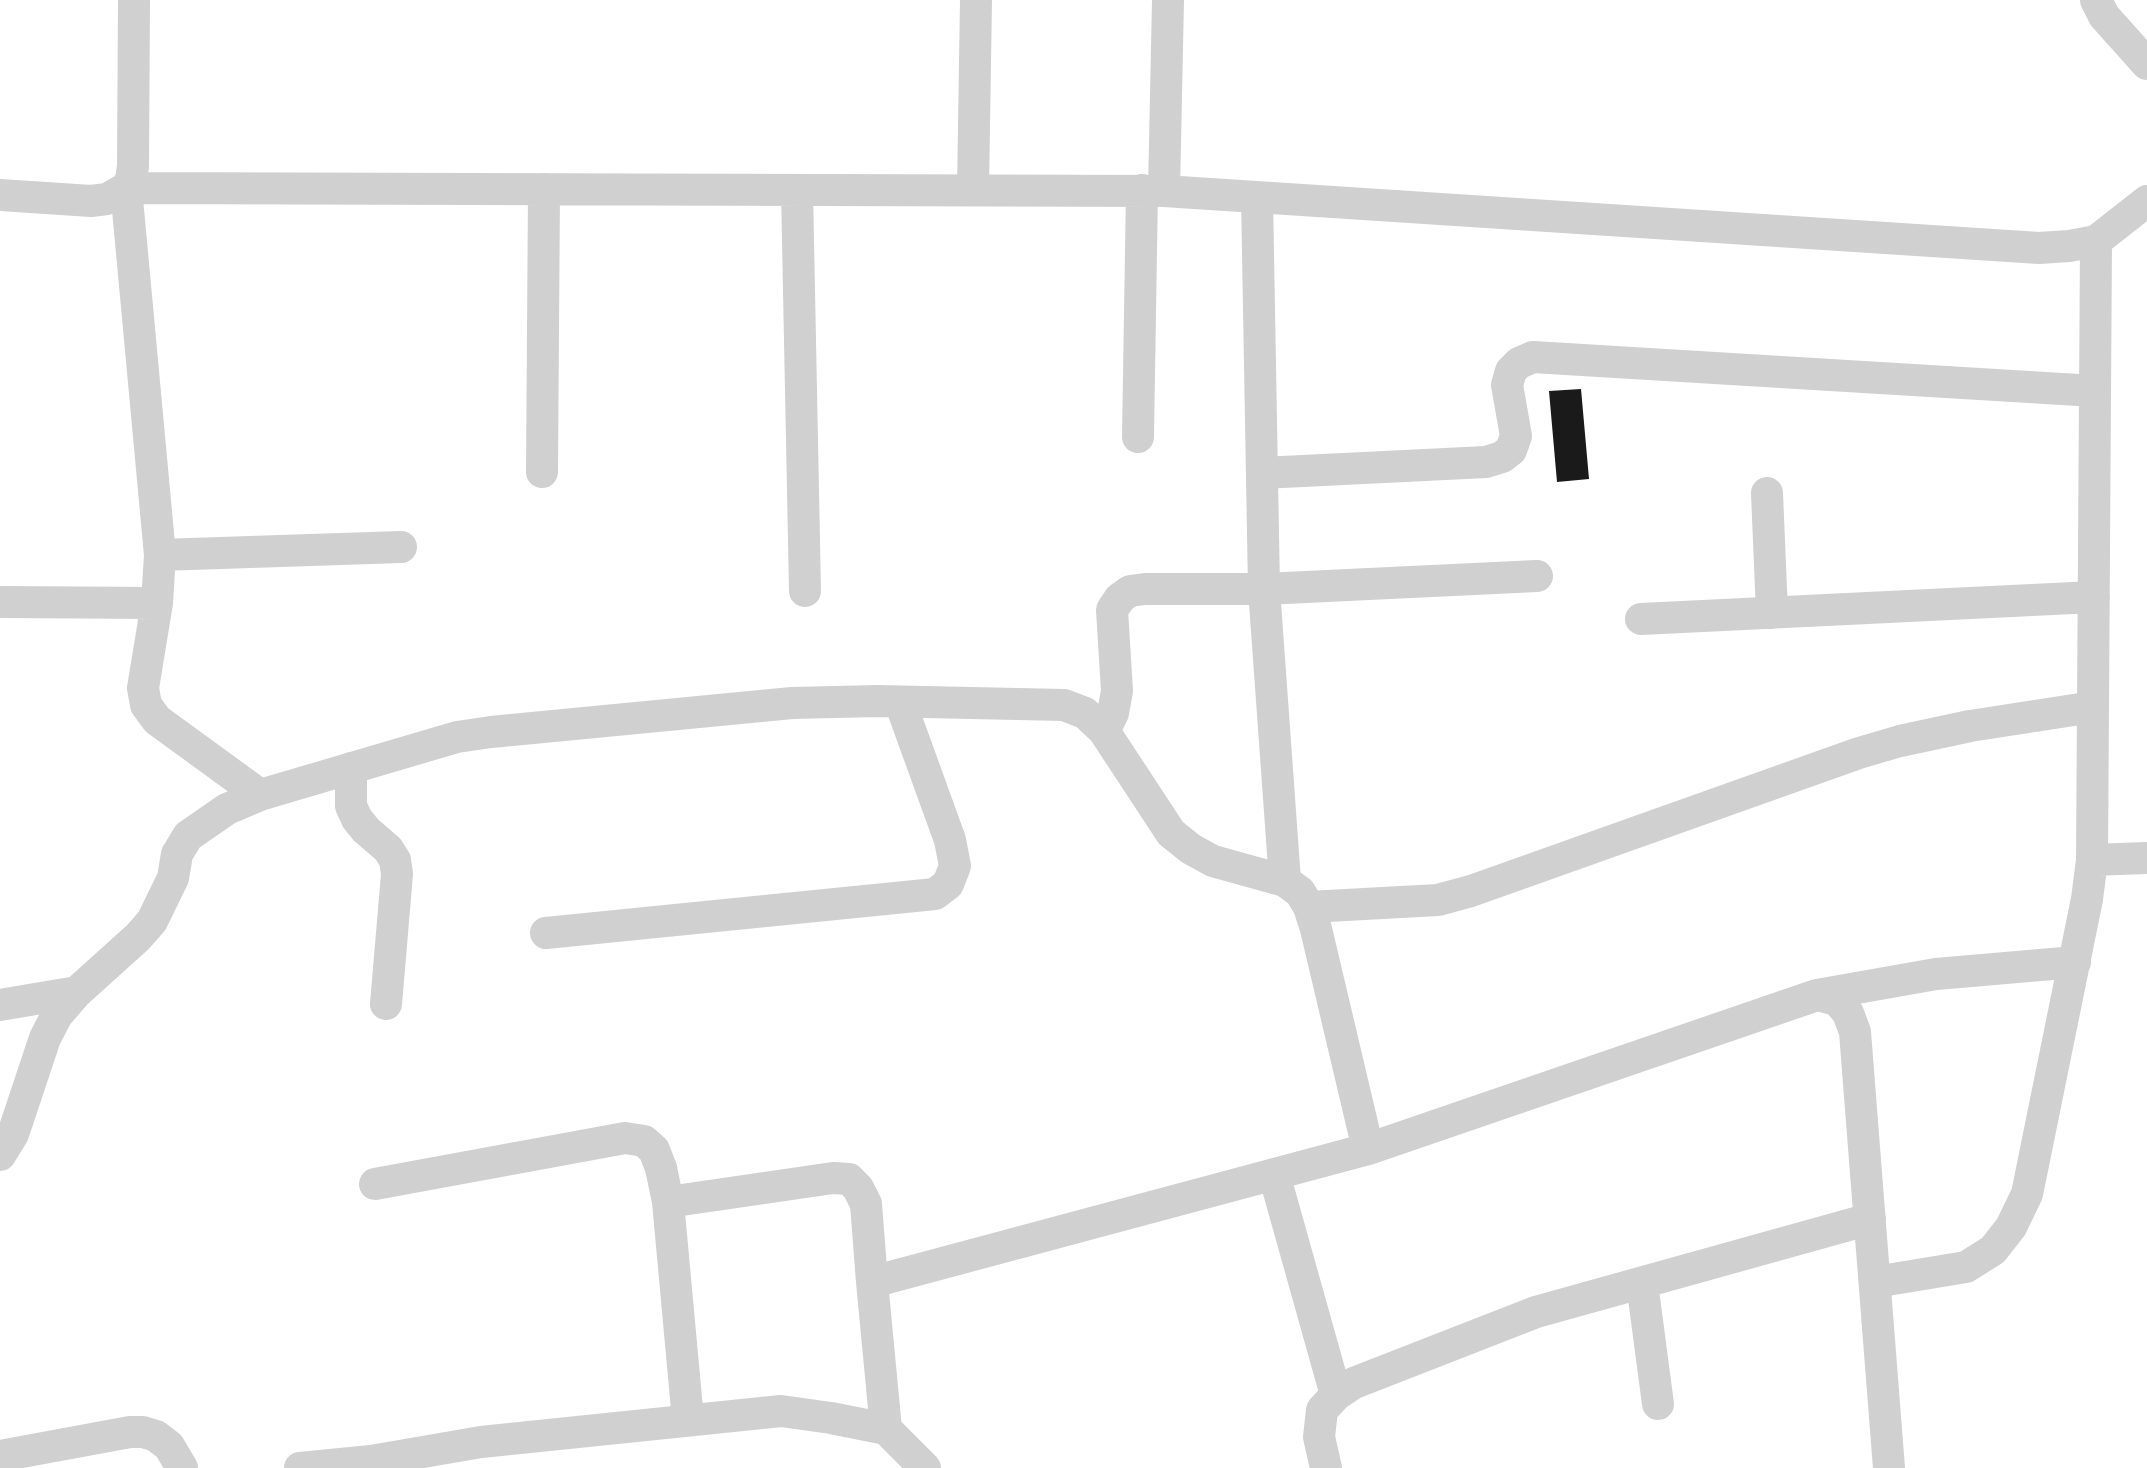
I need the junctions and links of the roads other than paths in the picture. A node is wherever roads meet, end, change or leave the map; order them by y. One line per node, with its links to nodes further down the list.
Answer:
1 (135, 0): 6 (street)
2 (976, 0): 9 (street)
3 (1168, 0): 10 (street)
4 (2096, 0): 5 (street)
5 (2147, 64)
6 (126, 188): 7 (street); 11 (street); 21 (street)
7 (543, 189): 8 (street); 17 (street)
8 (797, 190): 9 (street); 24 (street)
9 (973, 190): 10 (street)
10 (1153, 190): 12 (street); 16 (street)
11 (0, 195)
12 (1257, 197): 14 (street); 18 (street)
13 (2147, 201): 14 (street)
14 (2096, 241): 15 (street)
15 (2095, 391): 18 (street); 25 (street)
16 (1138, 437)
17 (542, 472)
18 (1262, 473): 23 (street)
19 (1767, 493): 28 (street)
20 (402, 547): 21 (street)
21 (160, 555): 27 (street)
22 (1538, 576): 23 (street)
23 (1264, 589): 32 (street); 37 (street)
24 (805, 591)
25 (2094, 597): 28 (street); 31 (street)
26 (0, 602): 27 (street)
27 (157, 603): 34 (street)
28 (1772, 613): 29 (street)
29 (1641, 619)
30 (900, 702): 32 (street); 33 (street); 39 (street)
31 (2093, 707): 36 (street); 38 (street)
32 (1104, 731): 37 (street)
33 (351, 768): 34 (street); 43 (street)
34 (260, 795): 41 (street)
35 (2147, 858): 36 (street)
36 (2092, 860): 40 (street)
37 (1285, 881): 38 (street)
38 (1309, 907): 45 (street)
39 (546, 933)
40 (2075, 962): 42 (street); 52 (street)
41 (77, 992): 44 (street); 46 (street)
42 (1817, 995): 45 (street); 50 (street)
43 (386, 1004)
44 (0, 1005)
45 (1368, 1149): 47 (street)
46 (0, 1155)
47 (1274, 1174): 51 (street); 54 (street)
48 (375, 1184): 49 (street)
49 (669, 1202): 51 (street); 56 (street)
50 (1870, 1220): 52 (street); 53 (street)
51 (872, 1282): 57 (street)
52 (1875, 1282): 63 (street)
53 (1642, 1283): 54 (street); 55 (street)
54 (1336, 1395): 62 (street)
55 (1658, 1404)
56 (688, 1420): 57 (street); 60 (street)
57 (886, 1429): 61 (street)
58 (0, 1456): 59 (street)
59 (182, 1468)
60 (300, 1468)
61 (925, 1468)
62 (1326, 1468)
63 (1889, 1468)

